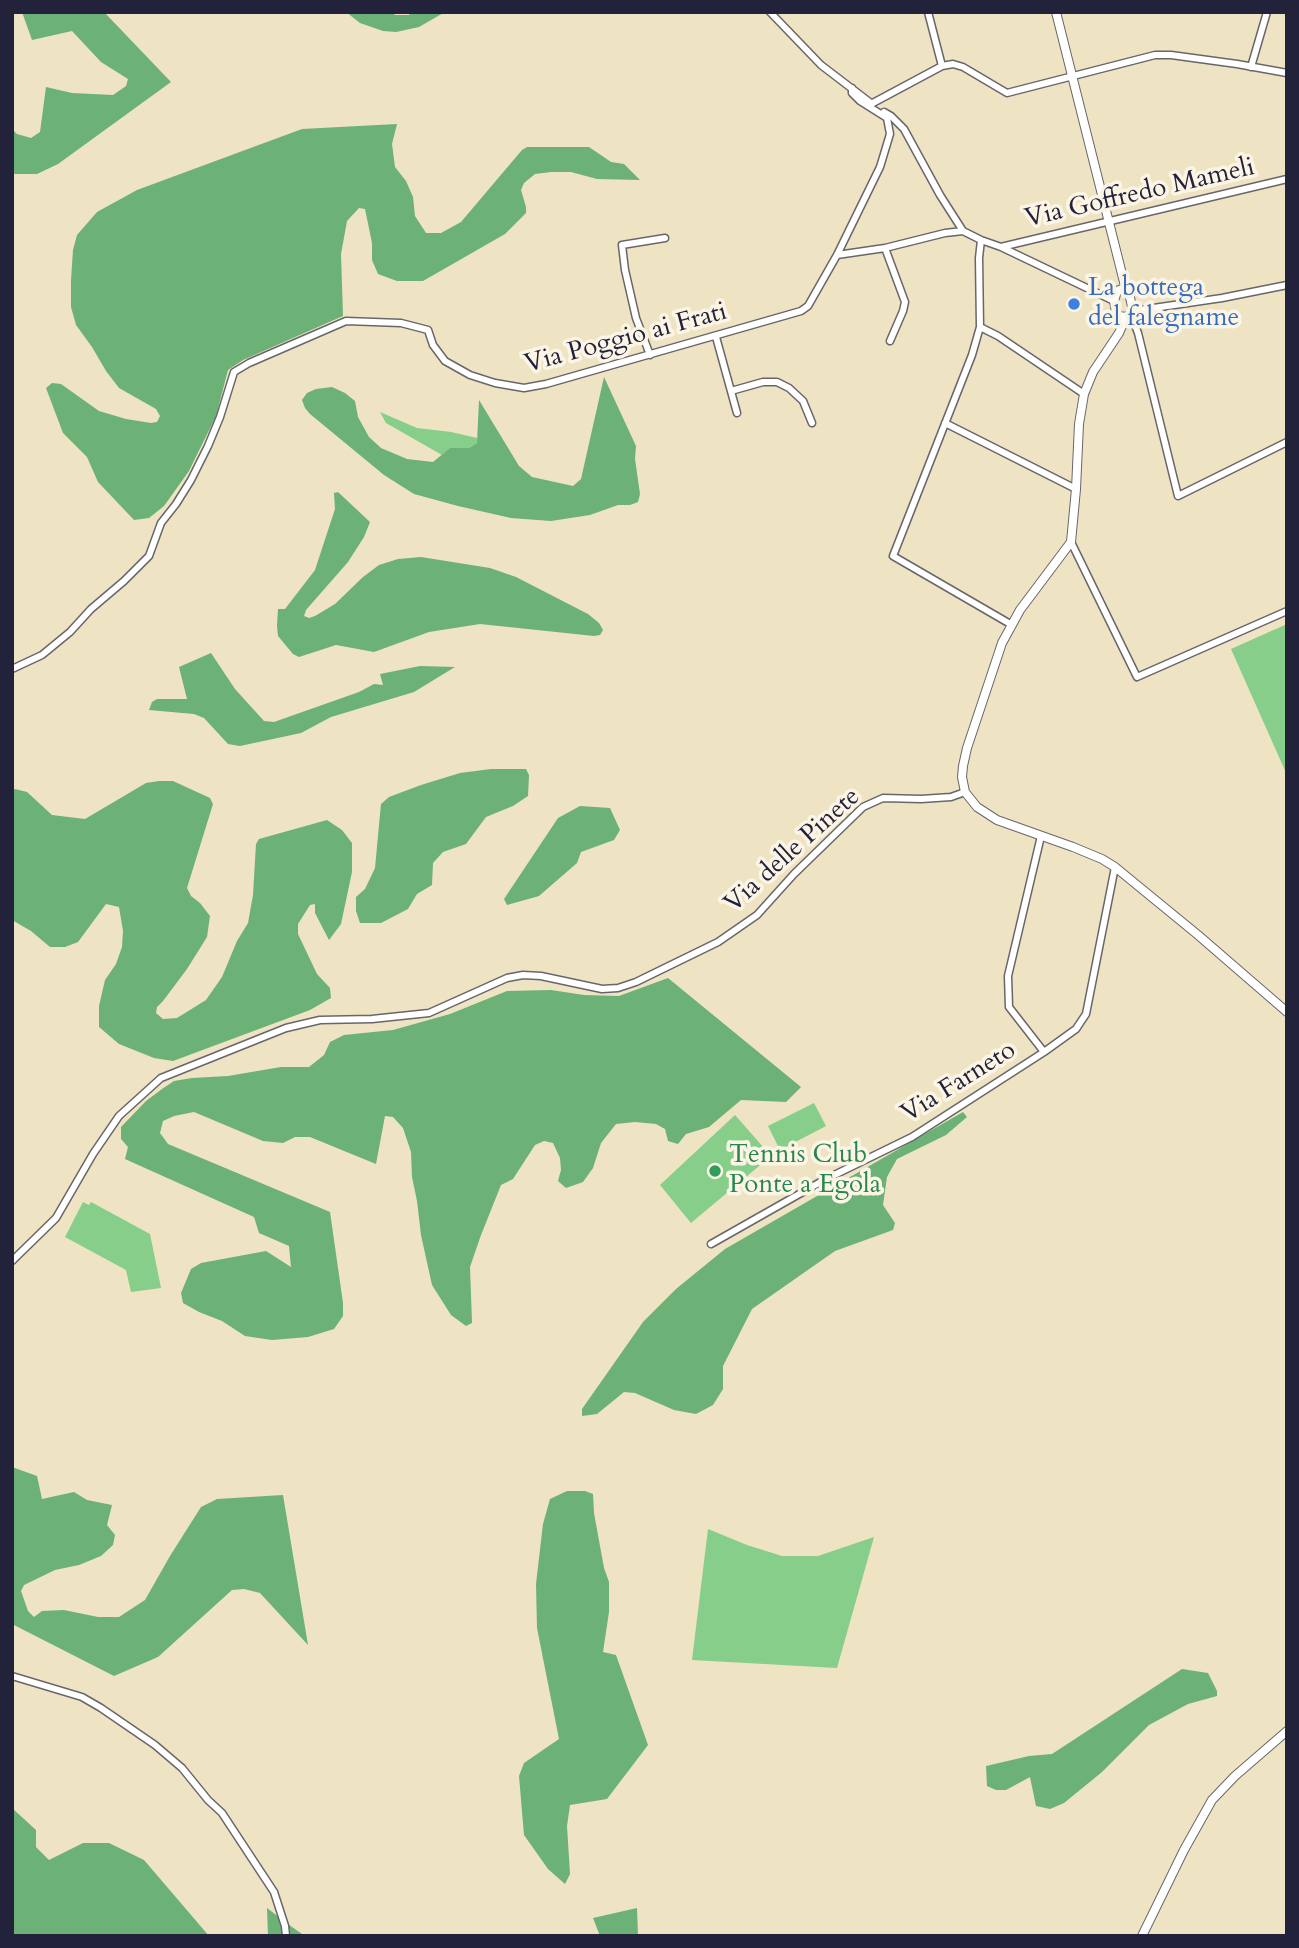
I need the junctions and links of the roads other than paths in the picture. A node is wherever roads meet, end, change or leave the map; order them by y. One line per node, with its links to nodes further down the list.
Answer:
1 (770, 12): 9 (street)
2 (928, 12): 5 (street)
3 (1056, 12): 8 (street)
4 (1267, 12): 6 (street)
5 (942, 66): 8 (street); 10 (street)
6 (1251, 67): 7 (street); 8 (street)
7 (1287, 74)
8 (1072, 76): 12 (street)
9 (852, 88): 10 (street); 18 (street, Via Poggio ai Frati)
10 (871, 104): 13 (street)
11 (1287, 179): 12 (street, Via Goffredo Mameli)
12 (1109, 221): 16 (street, Via Goffredo Mameli); 20 (street)
13 (963, 230): 15 (street); 17 (street)
14 (665, 238): 26 (street)
15 (981, 240): 16 (street); 23 (street)
16 (1001, 247): 21 (street)
17 (885, 248): 18 (street); 25 (street)
18 (837, 255): 24 (street, Via Poggio ai Frati)
19 (1287, 285): 22 (street)
20 (1121, 291): 21 (street); 22 (street)
21 (1114, 301): 22 (street)
22 (1128, 315): 28 (street); 32 (street)
23 (980, 327): 28 (street); 31 (street)
24 (716, 337): 26 (street, Via Poggio ai Frati); 27 (street)
25 (890, 341)
26 (650, 355): 37 (street, Via Poggio ai Frati)
27 (731, 391): 29 (street); 30 (street)
28 (1084, 394): 33 (street)
29 (737, 413)
30 (812, 423)
31 (945, 423): 33 (street); 36 (street)
32 (1287, 442)
33 (1076, 489): 34 (street)
34 (1071, 542): 35 (street); 36 (street)
35 (1287, 611)
36 (1012, 625): 38 (street)
37 (12, 669)
38 (965, 792): 39 (street); 44 (street, Via delle Pinete)
39 (1041, 836): 40 (street); 42 (street)
40 (1115, 867): 41 (street); 42 (street, Via Farneto)
41 (1287, 1012)
42 (1044, 1052): 43 (street, Via Farneto)
43 (711, 1244)
44 (12, 1261)
45 (12, 1676): 47 (street)
46 (1287, 1731): 48 (street)
47 (286, 1936)
48 (1142, 1936)

